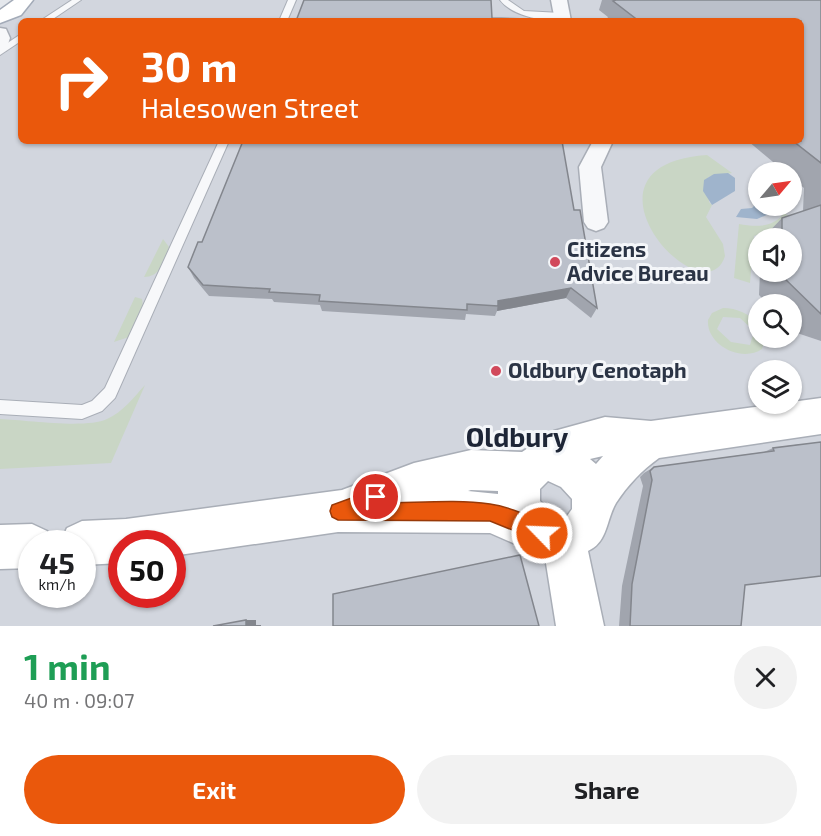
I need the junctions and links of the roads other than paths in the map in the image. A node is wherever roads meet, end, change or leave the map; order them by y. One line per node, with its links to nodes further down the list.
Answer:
1 (24, 0): 6 (main road)
2 (77, 0): 7 (lane)
3 (292, 0): 8 (lane)
4 (504, 0): 5 (lane)
5 (561, 12)
6 (0, 17)
7 (49, 18)
8 (284, 18)
9 (0, 33): 11 (street)
10 (18, 39): 12 (lane)
11 (0, 46)
12 (0, 52)
13 (223, 144): 16 (lane)
14 (602, 144): 15 (street)
15 (596, 222)
16 (0, 407)
17 (821, 416): 18 (main road)
18 (651, 440): 19 (main road); 20 (main road)
19 (536, 466): 20 (main road); 21 (main road); 22 (main road)
20 (592, 502): 22 (main road)
21 (338, 511): 22 (main road); 23 (main road)
22 (548, 533): 26 (main road)
23 (96, 542)
24 (18, 546): 25 (main road)
25 (0, 547)
26 (580, 626)

